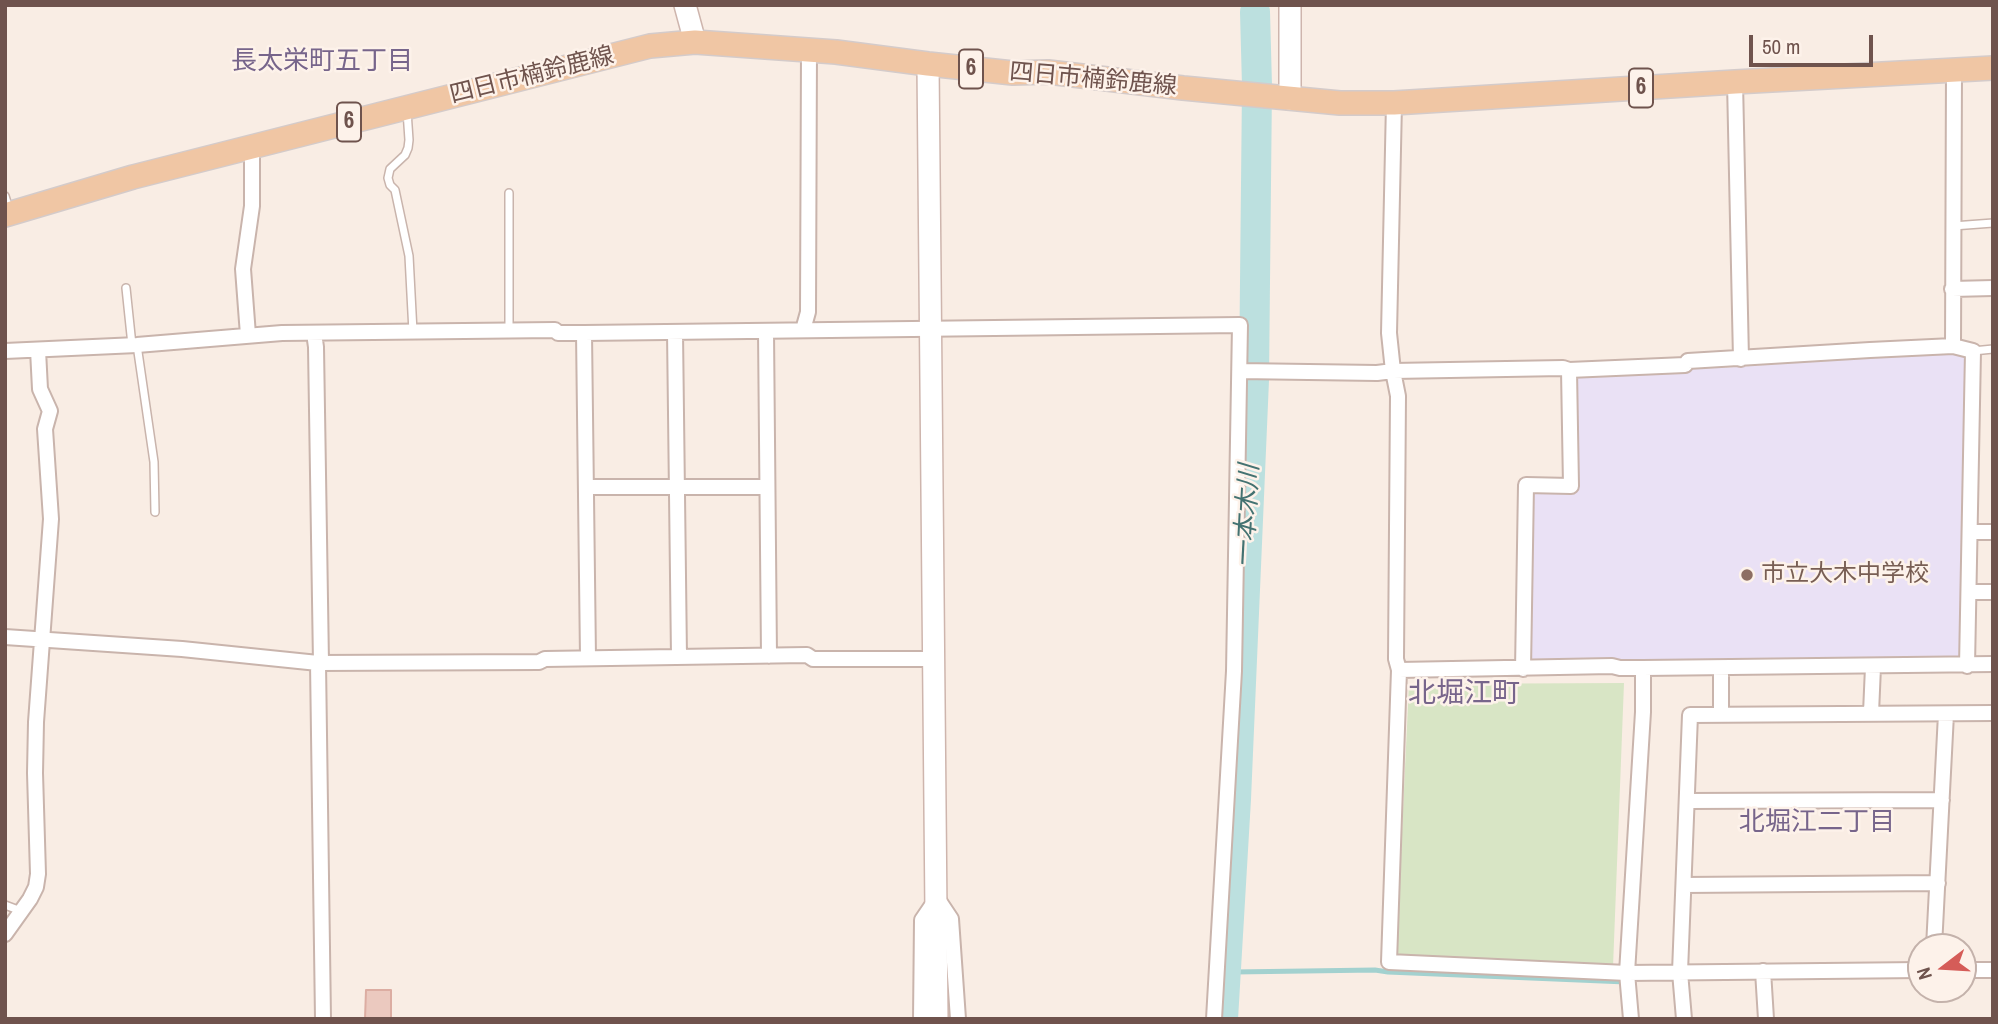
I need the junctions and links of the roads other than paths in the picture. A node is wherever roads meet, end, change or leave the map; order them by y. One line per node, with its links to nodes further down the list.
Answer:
1 (685, 5): 3 (street)
2 (1290, 5): 9 (street)
3 (695, 41): 4 (main road, 四日市楠鈴鹿線 / 6); 11 (main road, 四日市楠鈴鹿線 / 6)
4 (809, 50): 5 (main road, 四日市楠鈴鹿線 / 6); 21 (street)
5 (928, 64): 9 (main road, 四日市楠鈴鹿線 / 6); 20 (street)
6 (1993, 68): 7 (main road, 四日市楠鈴鹿線 / 6)
7 (1954, 71): 8 (main road, 四日市楠鈴鹿線 / 6); 16 (street)
8 (1735, 82): 10 (main road, 四日市楠鈴鹿線 / 6); 35 (street)
9 (1290, 99): 10 (main road, 四日市楠鈴鹿線 / 6)
10 (1394, 103): 38 (street)
11 (406, 107): 12 (main road, 四日市楠鈴鹿線 / 6); 26 (lane)
12 (252, 147): 14 (main road, 四日市楠鈴鹿線 / 6); 28 (street)
13 (509, 192): 22 (lane)
14 (7, 208)
15 (1993, 223): 16 (lane)
16 (1953, 226): 19 (street)
17 (126, 288): 29 (lane)
18 (1993, 288): 19 (street)
19 (1952, 289): 30 (street)
20 (930, 328): 21 (street); 37 (street); 52 (street)
21 (803, 330): 23 (street)
22 (509, 331): 26 (street); 27 (street)
23 (766, 331): 24 (street); 40 (street)
24 (675, 332): 27 (street); 39 (street)
25 (314, 333): 26 (street); 28 (street); 53 (street)
26 (413, 333)
27 (584, 333): 41 (street)
28 (248, 335): 29 (street)
29 (135, 345): 32 (street); 42 (lane)
30 (1953, 346): 34 (street); 35 (street)
31 (1993, 349): 34 (lane)
32 (38, 350): 33 (street); 48 (street)
33 (5, 351)
34 (1973, 351): 43 (street)
35 (1741, 359): 36 (street)
36 (1569, 370): 38 (street); 59 (street)
37 (1240, 371): 38 (street); 82 (street)
38 (1392, 371): 60 (street)
39 (677, 487): 40 (street); 41 (street); 50 (street)
40 (767, 487): 49 (street)
41 (586, 488): 51 (street)
42 (155, 512)
43 (1970, 532): 44 (street); 45 (street)
44 (1993, 532)
45 (1969, 592): 46 (street); 55 (street)
46 (1993, 592)
47 (5, 637): 48 (street)
48 (43, 640): 53 (street); 71 (street)
49 (769, 656): 50 (street); 52 (street)
50 (679, 657): 51 (street)
51 (588, 658): 53 (street)
52 (933, 659): 69 (street)
53 (319, 663): 78 (street)
54 (1993, 664): 55 (street)
55 (1967, 666): 56 (street)
56 (1873, 667): 58 (street); 61 (street)
57 (1643, 668): 58 (street); 59 (street); 77 (street)
58 (1721, 668): 64 (street)
59 (1524, 669): 60 (street)
60 (1399, 670): 77 (street)
61 (1871, 713): 63 (street); 64 (street)
62 (1993, 713): 63 (street)
63 (1946, 714): 65 (street)
64 (1721, 715): 66 (street)
65 (1942, 800): 66 (street); 67 (street)
66 (1687, 801): 68 (street)
67 (1938, 883): 68 (street); 72 (street)
68 (1684, 885): 76 (street)
69 (937, 898): 79 (street); 80 (street); 81 (street)
70 (5, 905): 71 (lane)
71 (21, 912): 73 (street)
72 (1935, 933)
73 (5, 934)
74 (1907, 970): 75 (street)
75 (1763, 971): 76 (street); 85 (street)
76 (1680, 972): 77 (street); 84 (street)
77 (1628, 979): 83 (street)
78 (324, 1019)
79 (921, 1019)
80 (937, 1019)
81 (958, 1019)
82 (1214, 1019)
83 (1631, 1019)
84 (1684, 1019)
85 (1766, 1019)

